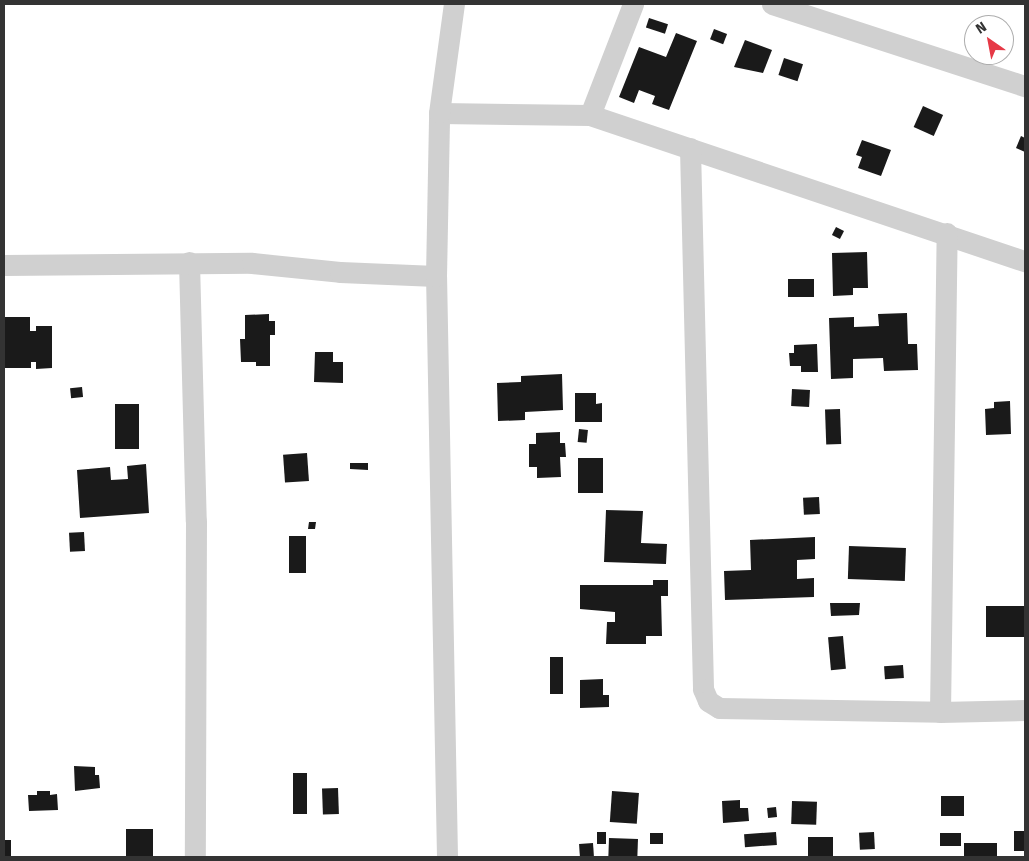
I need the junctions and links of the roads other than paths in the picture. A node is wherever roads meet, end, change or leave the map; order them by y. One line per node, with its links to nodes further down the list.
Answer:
1 (437, 4): 5 (street)
2 (454, 4): 5 (street)
3 (633, 4): 8 (street)
4 (772, 4): 6 (street)
5 (448, 33): 7 (street)
6 (1025, 86)
7 (439, 113): 8 (street); 14 (street)
8 (590, 115): 9 (street)
9 (690, 148): 10 (street); 16 (street)
10 (947, 233): 11 (street); 16 (street)
11 (1025, 261)
12 (189, 262): 13 (street); 14 (street); 17 (street)
13 (4, 265)
14 (436, 276): 18 (street)
15 (1025, 710): 16 (street)
16 (940, 712)
17 (195, 857)
18 (447, 857)

